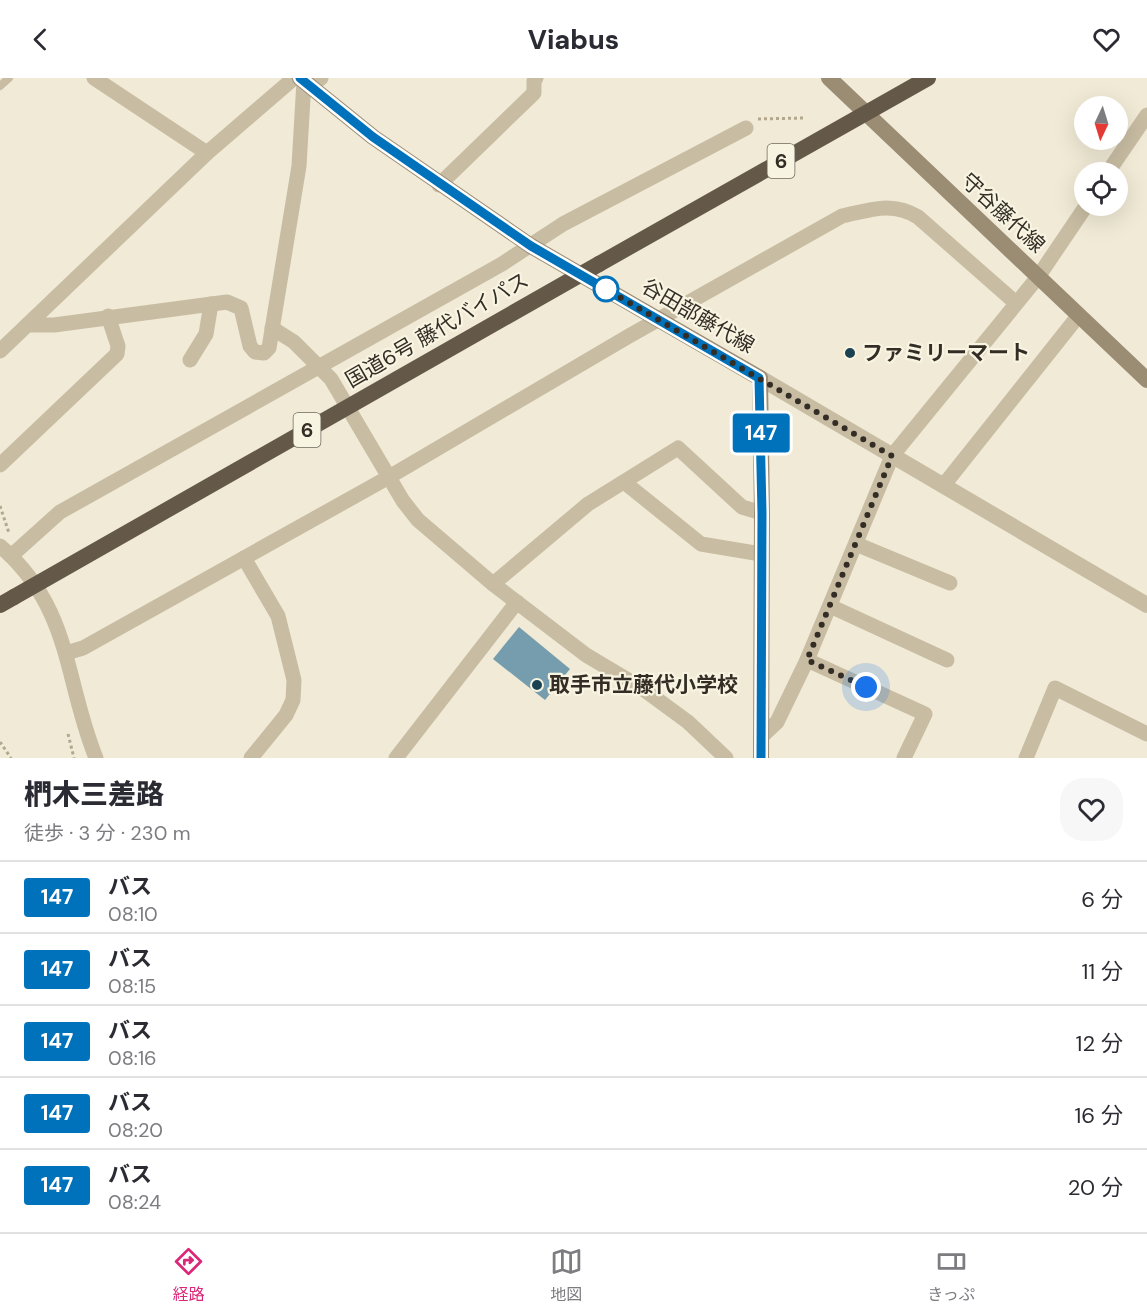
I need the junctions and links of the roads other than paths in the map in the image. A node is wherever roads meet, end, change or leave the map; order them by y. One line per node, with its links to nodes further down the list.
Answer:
1 (9, 78): 7 (lane)
2 (94, 78): 11 (street)
3 (536, 78): 13 (street)
4 (829, 78): 8 (main road, 守谷藤代線)
5 (927, 78): 8 (highway, 国道6号 藤代バイパス / 6)
6 (306, 80): 11 (street); 13 (main road, 谷田部藤代線); 23 (street)
7 (0, 86)
8 (866, 113): 16 (main road, 守谷藤代線); 41 (highway, 国道6号 藤代バイパス / 6, bridge)
9 (1147, 115): 12 (street)
10 (751, 123): 15 (street)
11 (207, 153): 22 (street)
12 (1115, 162)
13 (439, 185): 15 (main road, 谷田部藤代線)
14 (1079, 216): 16 (street)
15 (531, 246): 21 (main road, 谷田部藤代線); 26 (street)
16 (1038, 277): 17 (street); 19 (main road, 守谷藤代線)
17 (1016, 303): 21 (street); 29 (street)
18 (211, 304): 20 (street); 23 (street); 25 (street)
19 (1078, 315): 28 (main road, 守谷藤代線); 33 (street)
20 (108, 316): 22 (street); 30 (street)
21 (658, 319): 27 (main road, 谷田部藤代線); 31 (street)
22 (27, 325): 24 (street)
23 (272, 328): 26 (street)
24 (0, 351)
25 (190, 360)
26 (318, 366): 31 (street); 36 (street)
27 (759, 378): 29 (street); 34 (main road, 谷田部藤代線)
28 (1147, 380)
29 (892, 456): 33 (street); 35 (street)
30 (0, 465)
31 (389, 477): 38 (street); 40 (street)
32 (624, 482): 34 (street); 37 (street); 40 (street)
33 (943, 486): 43 (street)
34 (762, 513): 37 (main road, 谷田部藤代線)
35 (856, 544): 39 (street); 44 (street)
36 (5, 551): 45 (street)
37 (761, 554): 49 (main road, 谷田部藤代線)
38 (244, 558): 45 (street); 51 (street)
39 (950, 583)
40 (493, 584): 42 (street)
41 (7, 601)
42 (517, 602): 52 (street); 53 (street)
43 (1147, 605)
44 (830, 606): 46 (street); 47 (street)
45 (66, 653): 50 (street)
46 (807, 660): 49 (street); 55 (street)
47 (947, 660)
48 (1147, 734): 56 (street)
49 (761, 737): 54 (main road, 谷田部藤代線)
50 (96, 758)
51 (251, 758)
52 (396, 758)
53 (726, 758)
54 (761, 758)
55 (904, 758)
56 (1026, 758)

